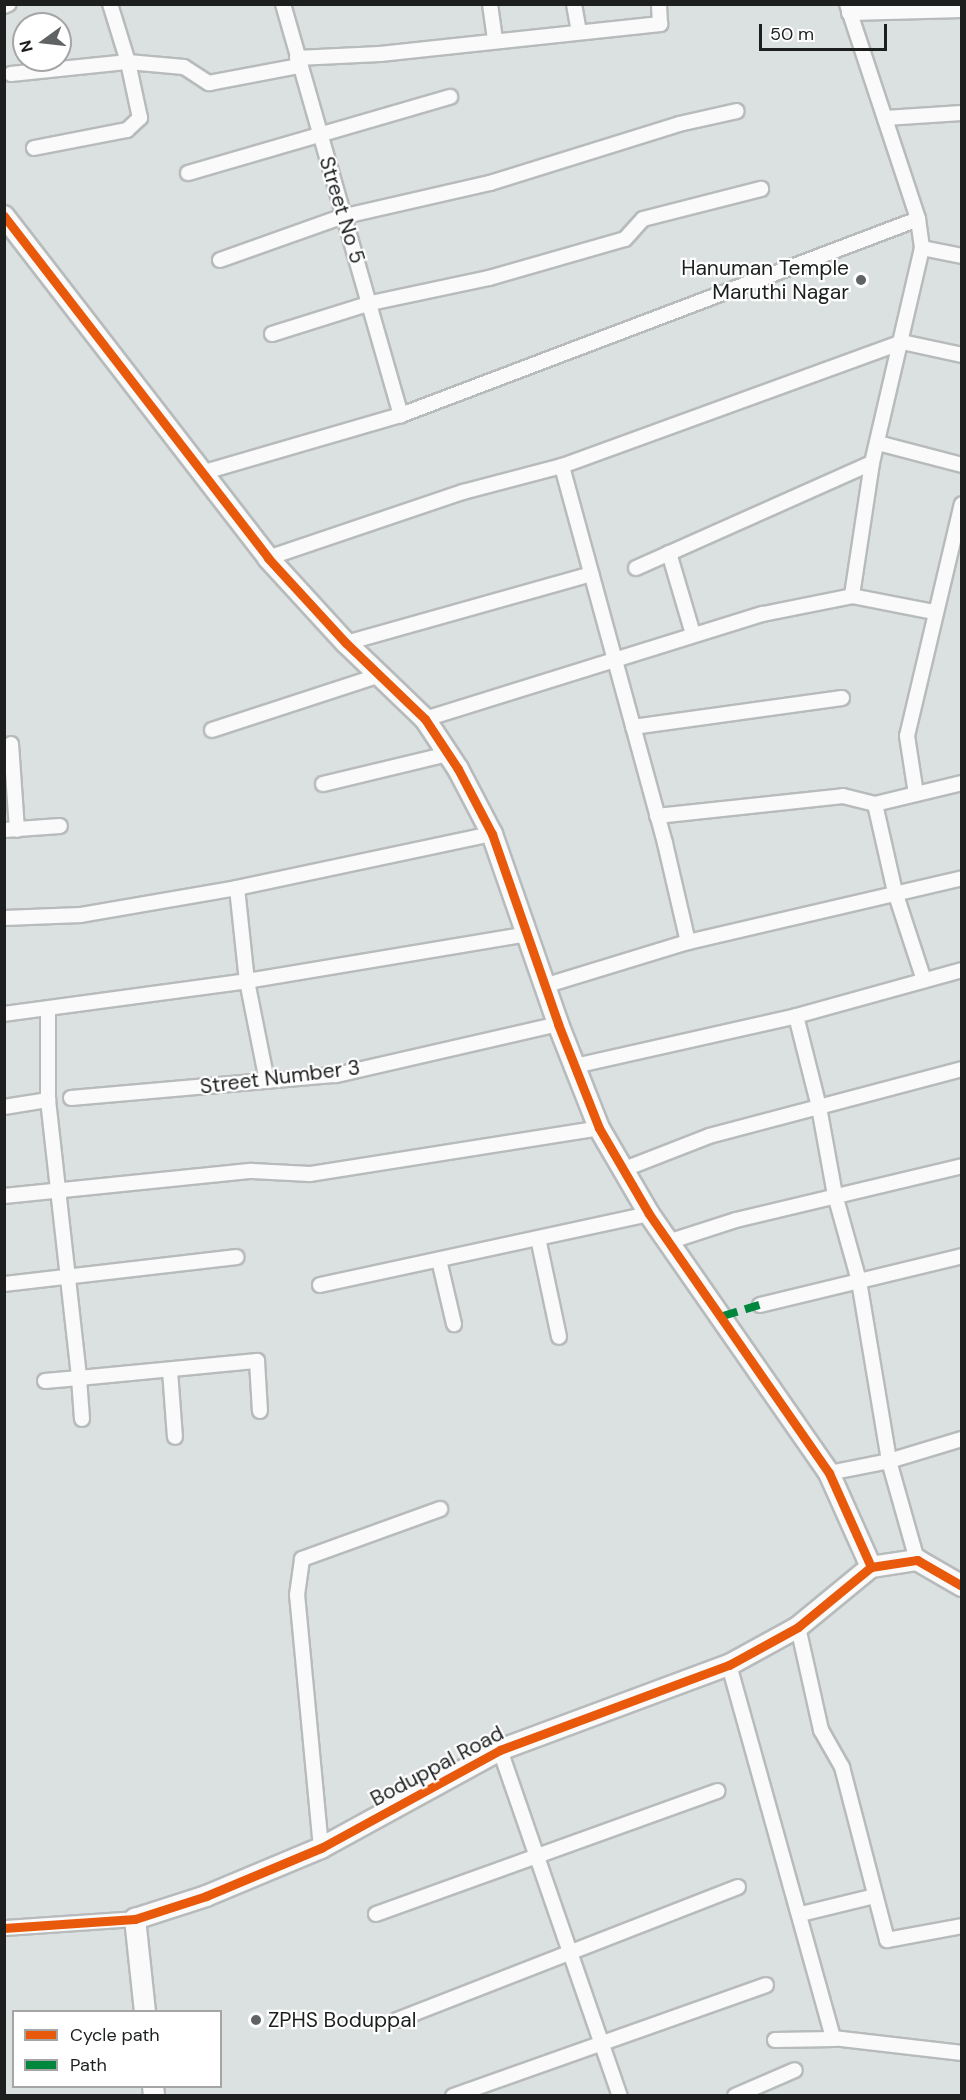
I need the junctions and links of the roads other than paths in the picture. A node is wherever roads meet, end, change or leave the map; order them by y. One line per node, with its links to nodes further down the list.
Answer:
1 (9, 4): 7 (street)
2 (283, 4): 13 (street, Street No 5)
3 (490, 4): 11 (street)
4 (574, 4): 10 (street)
5 (659, 4): 10 (street)
6 (109, 5): 12 (street)
7 (4, 6)
8 (848, 9): 9 (street); 18 (street)
9 (962, 10)
10 (579, 32): 11 (street)
11 (495, 40): 13 (street)
12 (129, 62): 13 (street); 14 (street); 20 (street)
13 (298, 62): 19 (street, Street No 5)
14 (11, 74)
15 (450, 97): 19 (street)
16 (737, 111): 24 (street)
17 (962, 112): 18 (street)
18 (885, 118): 25 (street)
19 (319, 133): 21 (street); 24 (street, Street No 5)
20 (34, 148)
21 (188, 173)
22 (761, 189): 29 (street)
23 (4, 216): 38 (street)
24 (341, 217): 28 (street); 29 (street, Street No 5)
25 (918, 219): 26 (street); 33 (street)
26 (922, 248): 27 (street); 31 (street)
27 (962, 256)
28 (220, 260)
29 (370, 303): 30 (street); 33 (street, Street No 5)
30 (272, 334)
31 (902, 342): 32 (street); 34 (street); 37 (street)
32 (962, 355)
33 (401, 415): 38 (street)
34 (878, 443): 35 (street); 36 (street)
35 (872, 463): 40 (street); 44 (street)
36 (962, 465)
37 (562, 466): 41 (street); 43 (street)
38 (201, 473): 41 (street)
39 (962, 504): 45 (street)
40 (669, 553): 42 (street); 46 (street)
41 (268, 558): 47 (street)
42 (636, 568)
43 (591, 574): 47 (street); 48 (street)
44 (852, 596): 45 (street); 46 (street)
45 (934, 612): 58 (street)
46 (693, 634): 48 (street)
47 (346, 643): 49 (street)
48 (614, 657): 51 (street); 52 (street)
49 (380, 675): 51 (street); 53 (street)
50 (842, 698): 52 (street)
51 (424, 719): 55 (street)
52 (633, 727): 60 (street)
53 (212, 730)
54 (11, 744): 62 (street)
55 (448, 754): 57 (street); 63 (street)
56 (962, 783): 58 (street)
57 (323, 784)
58 (915, 794): 59 (street)
59 (875, 804): 60 (street); 66 (street)
60 (657, 816): 69 (street)
61 (60, 826): 62 (street)
62 (11, 830)
63 (492, 834): 65 (street); 68 (street)
64 (962, 878): 66 (street)
65 (237, 888): 67 (street); 72 (street)
66 (895, 892): 69 (street); 71 (street)
67 (4, 918)
68 (528, 934): 72 (street); 73 (street)
69 (688, 942): 73 (street)
70 (962, 970): 71 (street)
71 (924, 980): 76 (street)
72 (247, 981): 74 (street); 80 (street)
73 (544, 986): 77 (street)
74 (48, 1011): 75 (street); 82 (street)
75 (4, 1014)
76 (796, 1016): 78 (street); 84 (street)
77 (558, 1024): 78 (street); 80 (street, Street Number 3)
78 (574, 1066): 85 (street)
79 (962, 1069): 84 (street)
80 (267, 1081): 81 (street, Street Number 3)
81 (71, 1098)
82 (48, 1100): 83 (street); 88 (street)
83 (4, 1107)
84 (819, 1107): 87 (street); 89 (street)
85 (599, 1128): 87 (street); 88 (street)
86 (962, 1166): 89 (street)
87 (622, 1170): 91 (street)
88 (58, 1192): 90 (street); 97 (street)
89 (835, 1195): 93 (street); 98 (street)
90 (4, 1196)
91 (649, 1214): 92 (street); 93 (street)
92 (538, 1238): 96 (street); 103 (street)
93 (668, 1242): 112 (street)
94 (962, 1256): 98 (street)
95 (236, 1257): 97 (street)
96 (439, 1260): 100 (street); 102 (street)
97 (68, 1274): 99 (street); 105 (street)
98 (859, 1281): 101 (street); 111 (street)
99 (4, 1284)
100 (320, 1285)
101 (760, 1305)
102 (454, 1324)
103 (559, 1337)
104 (170, 1371): 105 (street); 107 (street); 109 (street)
105 (79, 1378): 106 (street); 108 (street)
106 (45, 1381)
107 (260, 1411)
108 (82, 1419)
109 (175, 1437)
110 (962, 1439): 111 (street)
111 (889, 1461): 112 (street); 114 (street)
112 (829, 1473): 115 (street)
113 (440, 1509): 121 (street)
114 (918, 1560): 115 (street); 116 (street)
115 (871, 1567): 117 (street, Boduppal Road)
116 (962, 1586)
117 (798, 1627): 118 (street, Boduppal Road); 124 (street)
118 (729, 1665): 119 (street, Boduppal Road); 126 (street)
119 (500, 1750): 121 (street, Boduppal Road); 122 (street)
120 (718, 1791): 122 (street)
121 (321, 1848): 127 (street, Boduppal Road)
122 (535, 1855): 125 (street); 130 (street)
123 (738, 1887): 130 (street)
124 (875, 1896): 126 (street); 128 (street)
125 (376, 1914)
126 (801, 1914): 134 (street)
127 (135, 1919): 129 (street, Boduppal Road); 132 (street)
128 (962, 1926)
129 (4, 1928)
130 (569, 1955): 133 (street); 136 (street)
131 (766, 1985): 136 (street)
132 (145, 2010)
133 (397, 2020)
134 (835, 2039): 135 (street); 137 (street)
135 (775, 2040)
136 (601, 2042): 139 (street); 140 (street)
137 (962, 2053)
138 (795, 2070): 141 (street)
139 (453, 2096)
140 (620, 2096)
141 (735, 2096)

